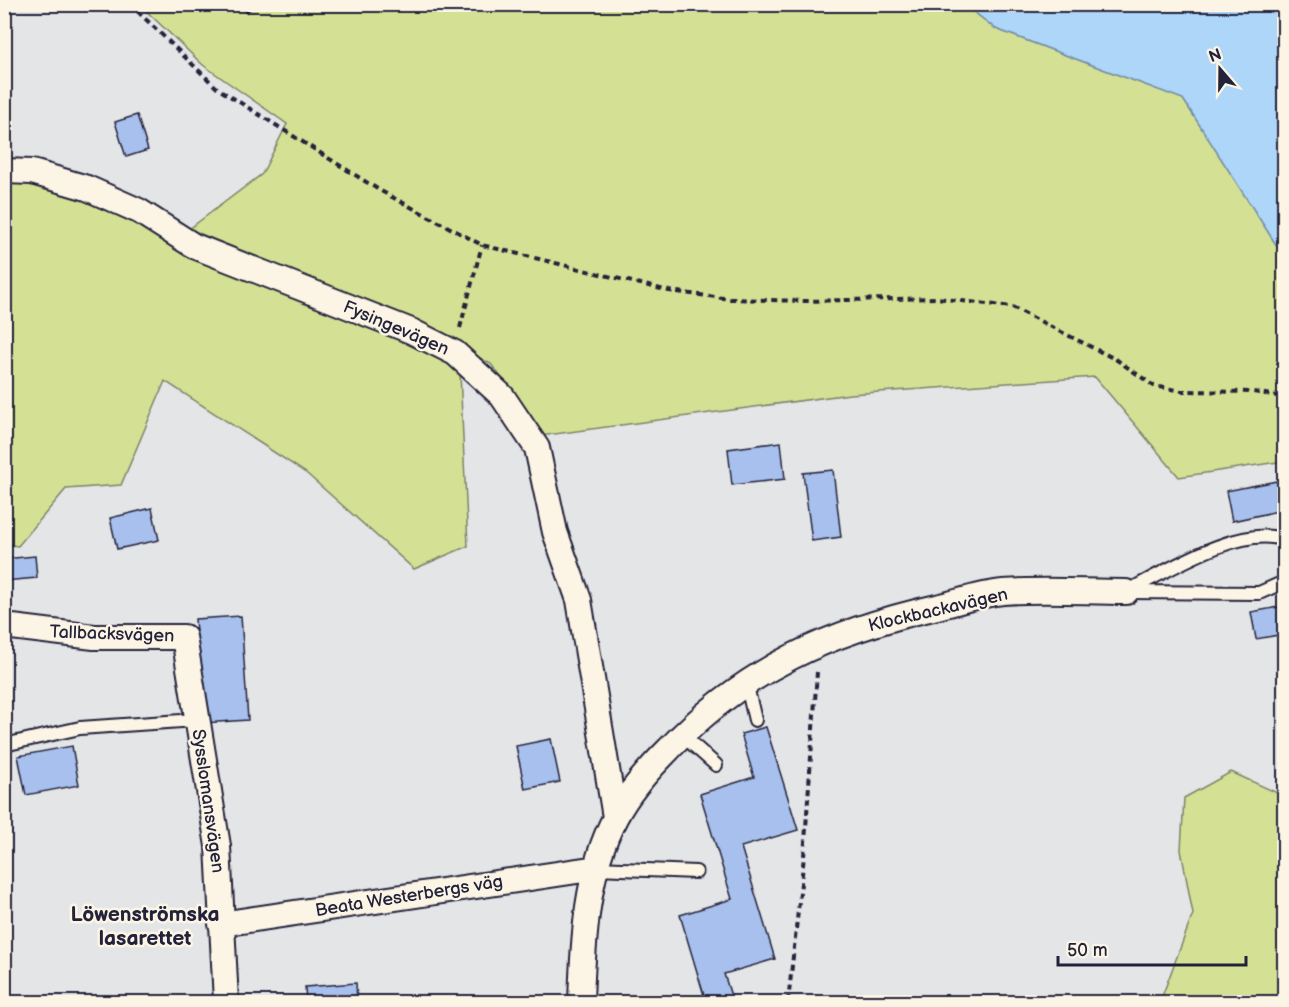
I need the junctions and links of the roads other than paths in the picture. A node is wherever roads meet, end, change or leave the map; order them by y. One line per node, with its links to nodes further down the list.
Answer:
1 (4, 171): 13 (street, Fysingevägen)
2 (1284, 540): 4 (lane)
3 (1284, 582): 4 (lane)
4 (1126, 592): 7 (street, Klockbackavägen)
5 (4, 626): 6 (street, Tallbacksvägen)
6 (184, 637): 8 (street, Sysslomansvägen)
7 (746, 682): 9 (lane); 10 (street, Klockbackavägen)
8 (196, 720): 11 (lane); 16 (street, Sysslomansvägen)
9 (755, 720)
10 (682, 735): 12 (lane); 13 (street, Klockbackavägen)
11 (4, 745)
12 (716, 765)
13 (615, 817): 14 (street, Klockbackavägen)
14 (597, 868): 15 (lane); 16 (street, Beata Westerbergs väg); 18 (street, Klockbackavägen)
15 (696, 872)
16 (221, 924): 17 (street, Sysslomansvägen)
17 (226, 1002)
18 (581, 1002)

